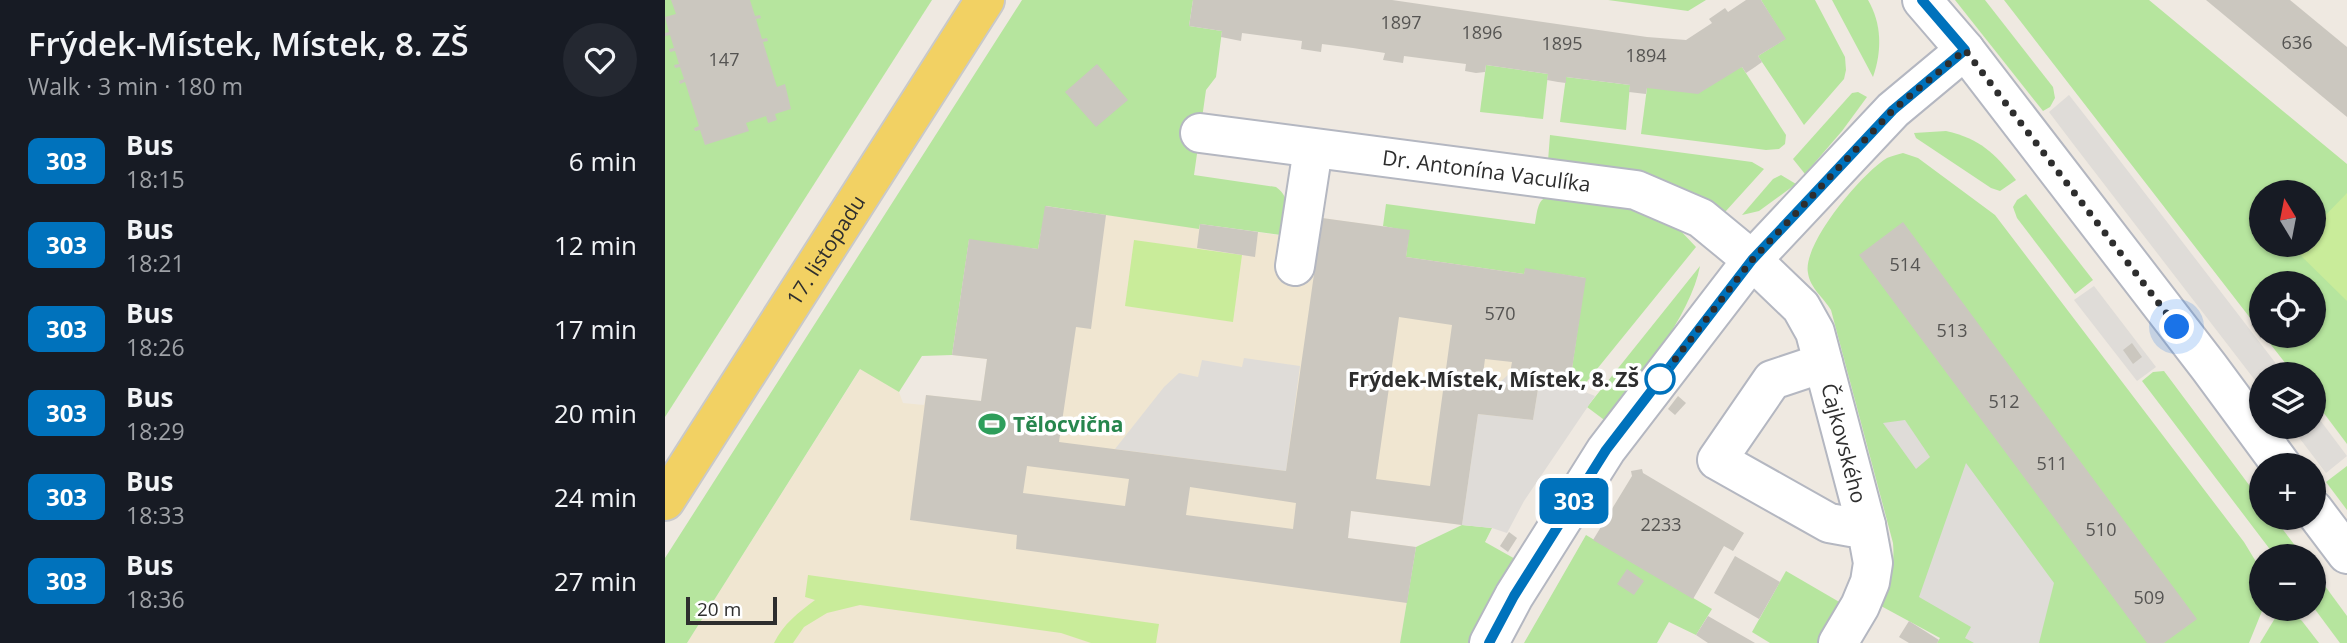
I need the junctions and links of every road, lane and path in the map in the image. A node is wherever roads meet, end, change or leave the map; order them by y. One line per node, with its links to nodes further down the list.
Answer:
1 (985, 0): 10 (main road, 17. listopadu)
2 (1922, 0): 3 (street)
3 (1965, 50): 6 (street); 9 (street)
4 (1200, 133): 5 (street, Dr. Antonína Vaculíka)
5 (1313, 149): 6 (street, Dr. Antonína Vaculíka); 7 (street)
6 (1752, 260): 8 (street, Čajkovského); 14 (street)
7 (1295, 266)
8 (1823, 363): 11 (street, Čajkovského); 11 (street)
9 (2271, 453)
10 (665, 501)
11 (1865, 525): 15 (street, Čajkovského)
12 (2326, 526): 13 (street)
13 (2347, 554)
14 (1489, 643)
15 (1838, 643)

